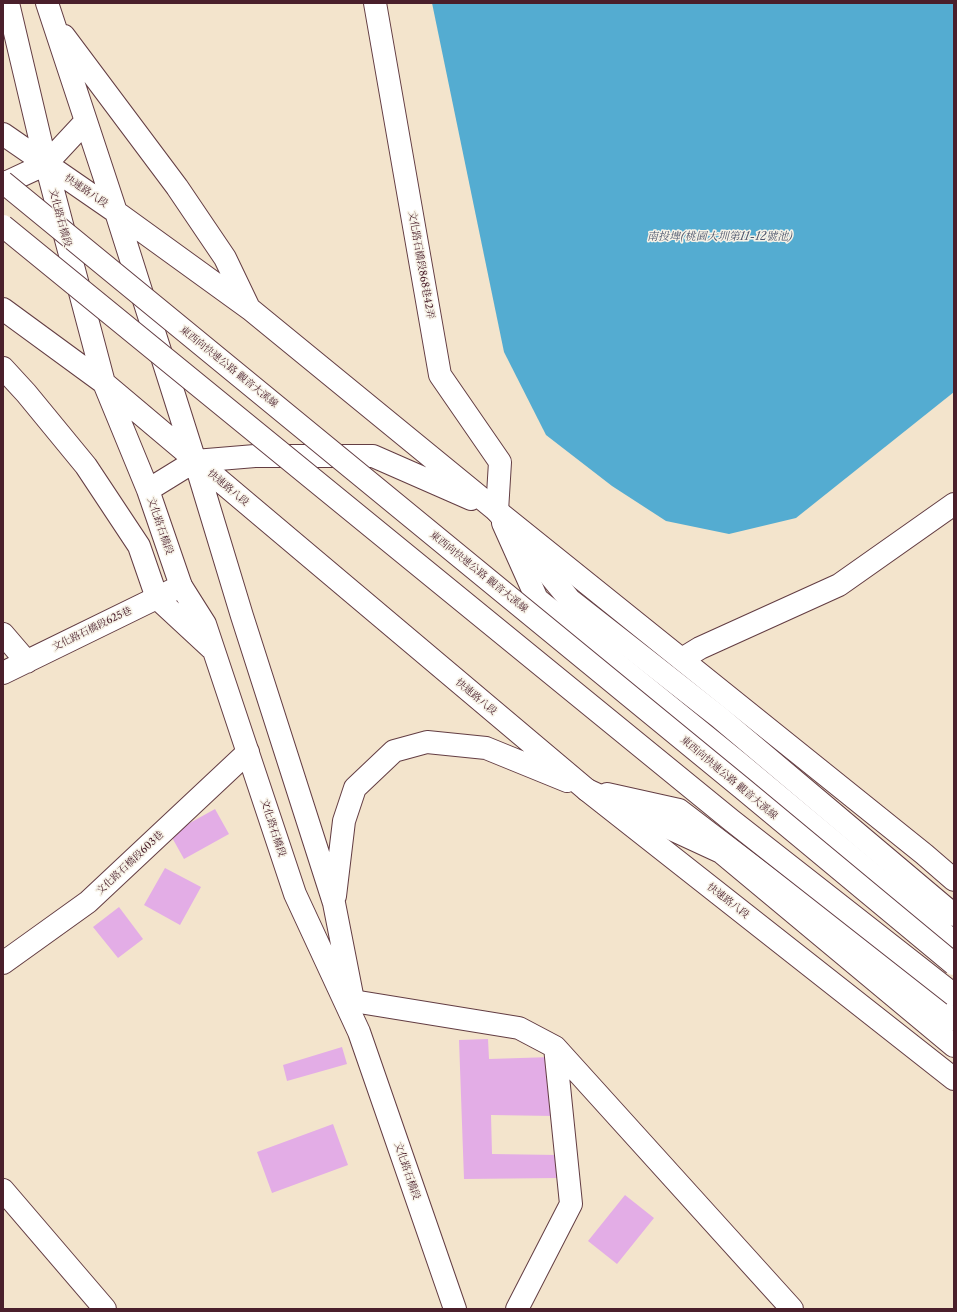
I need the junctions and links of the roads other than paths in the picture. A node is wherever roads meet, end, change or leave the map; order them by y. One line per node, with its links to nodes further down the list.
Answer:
1 (8, 3): 6 (main road, 文化路石橋段)
2 (375, 3): 17 (main road, 文化路石橋段868巷42弄)
3 (50, 12): 4 (main road, 文化路石橋段); 11 (main road)
4 (86, 121): 6 (main road); 8 (main road, 文化路石橋段)
5 (3, 134): 6 (main road, 快速路八段)
6 (46, 164): 7 (main road); 8 (main road, 快速路八段); 13 (main road, 文化路石橋段)
7 (3, 183): 32 (main road, 東西向快速公路 觀音大溪線, bridge)
8 (116, 212): 11 (main road, 快速路八段); 14 (main road, 文化路石橋段)
9 (3, 226): 33 (main road, bridge)
10 (3, 309): 13 (main road, 快速路八段)
11 (250, 309): 17 (main road, 快速路八段)
12 (3, 368): 19 (main road)
13 (104, 383): 14 (main road, 快速路八段); 15 (main road, 文化路石橋段)
14 (195, 461): 15 (main road); 17 (main road); 26 (main road, 快速路八段); 28 (main road, 文化路石橋段)
15 (148, 490): 18 (main road, 文化路石橋段)
16 (954, 504): 22 (main road)
17 (497, 511): 22 (main road, 快速路八段); 29 (main road); 30 (main road)
18 (181, 586): 19 (main road, 文化路石橋段625巷); 21 (main road, 文化路石橋段)
19 (157, 598): 21 (main road); 23 (main road, 文化路石橋段625巷)
20 (3, 634): 23 (main road)
21 (214, 651): 25 (main road, 文化路石橋段)
22 (682, 659): 27 (main road, 快速路八段)
23 (27, 662): 24 (main road, 文化路石橋段625巷)
24 (3, 673)
25 (248, 752): 31 (main road, 文化路石橋段603巷); 36 (main road, 文化路石橋段)
26 (587, 790): 28 (main road); 35 (main road); 37 (main road); 39 (main road, 快速路八段)
27 (954, 880)
28 (334, 903): 34 (main road, 文化路石橋段)
29 (954, 915)
30 (954, 942)
31 (3, 963)
32 (954, 964)
33 (954, 995)
34 (353, 1001): 36 (main road, 文化路石橋段); 38 (main road)
35 (954, 1020)
36 (359, 1032): 42 (main road, 文化路石橋段)
37 (954, 1046)
38 (555, 1047): 43 (main road); 44 (main road)
39 (954, 1078)
40 (3, 1190): 41 (main road)
41 (105, 1309)
42 (454, 1309)
43 (517, 1309)
44 (792, 1309)

